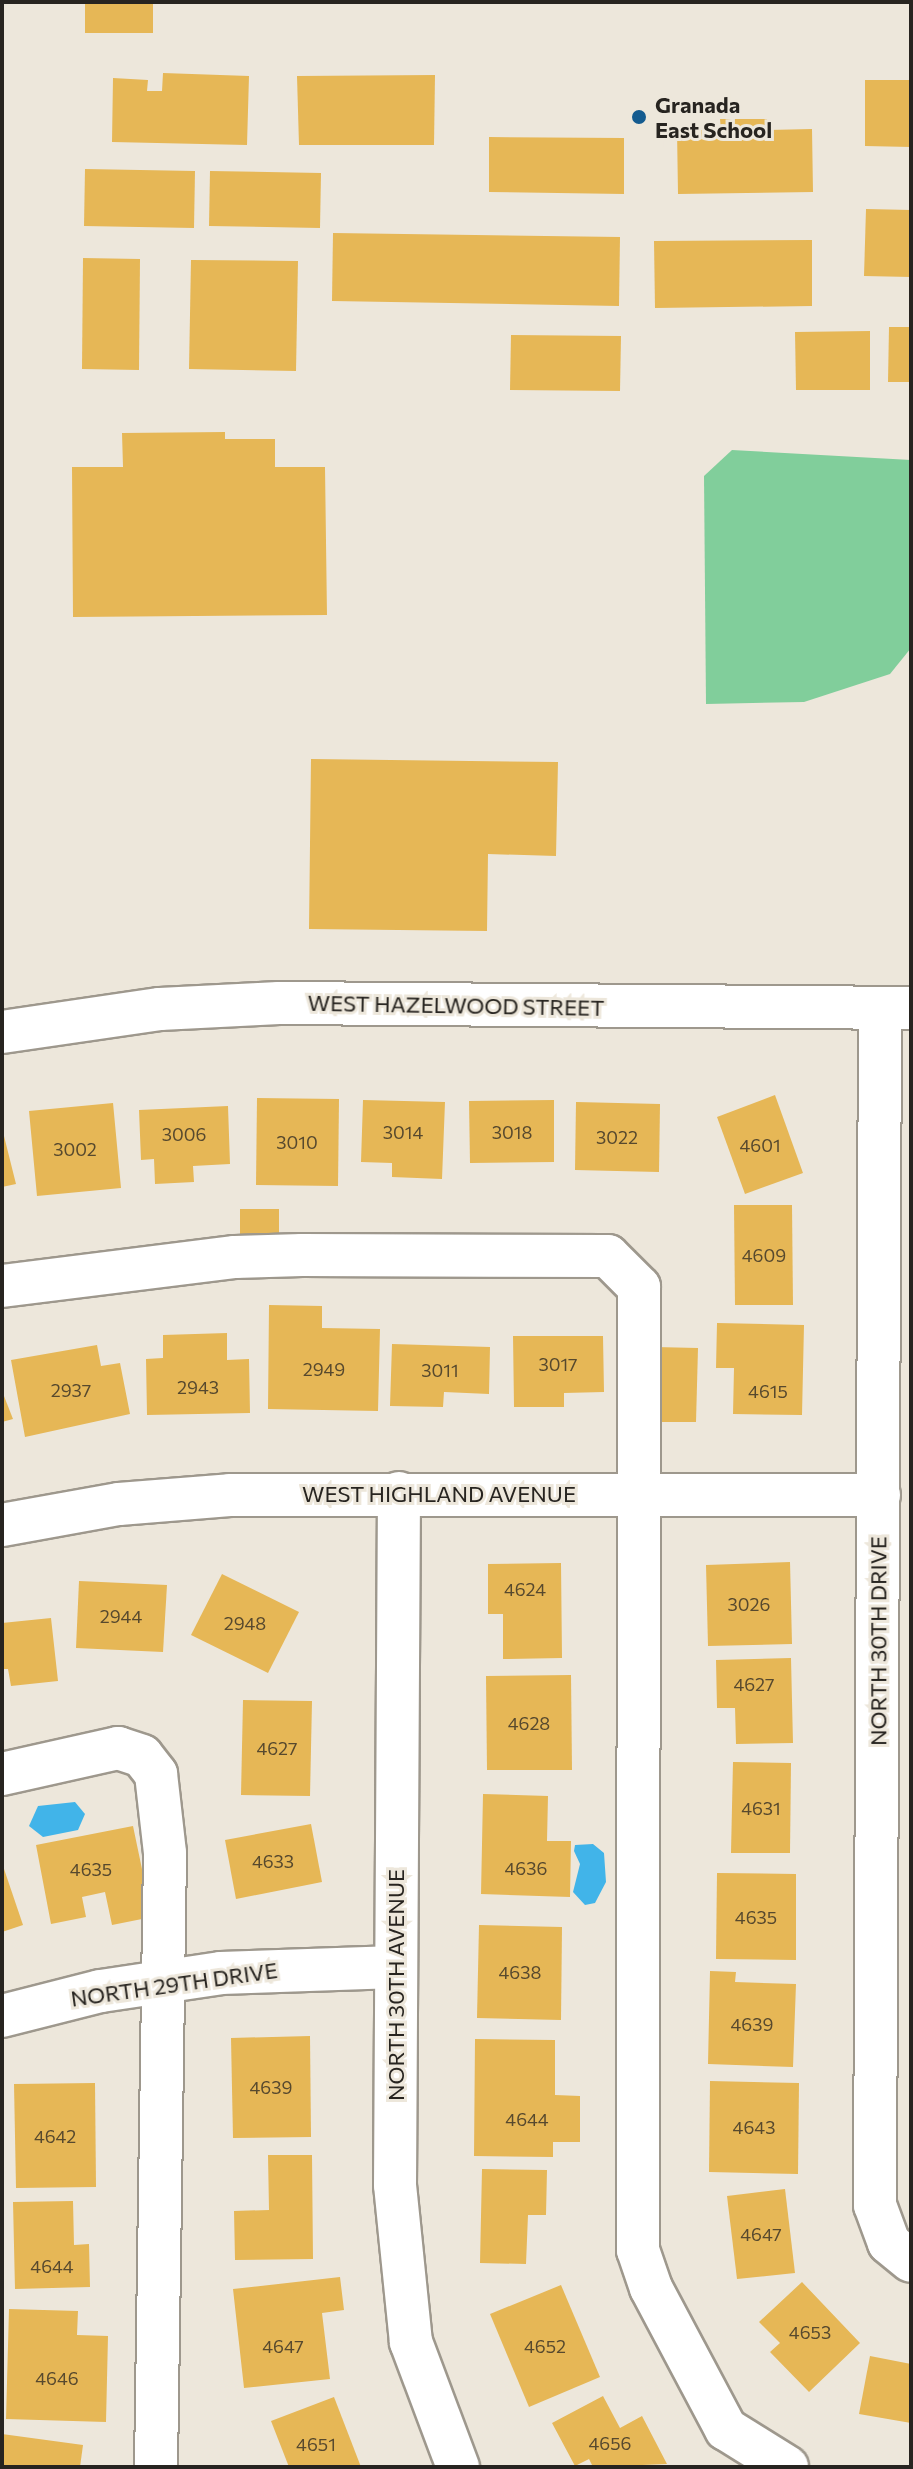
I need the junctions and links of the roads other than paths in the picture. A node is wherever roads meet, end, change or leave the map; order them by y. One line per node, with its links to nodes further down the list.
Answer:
1 (896, 1008): 2 (street, WEST HAZELWOOD STREET); 6 (street, NORTH 30TH DRIVE)
2 (2, 1031)
3 (2, 1286): 5 (street)
4 (399, 1493): 5 (street, WEST HIGHLAND AVENUE); 7 (street, WEST HIGHLAND AVENUE); 9 (street, NORTH 30TH AVENUE)
5 (638, 1493): 6 (street, WEST HIGHLAND AVENUE); 15 (street)
6 (879, 1495): 12 (street, NORTH 30TH DRIVE)
7 (2, 1525)
8 (2, 1774): 10 (street)
9 (396, 1967): 10 (street, NORTH 29TH DRIVE); 14 (street, NORTH 30TH AVENUE)
10 (162, 1982): 11 (street, NORTH 29TH DRIVE); 13 (street)
11 (2, 2016)
12 (911, 2261)
13 (156, 2467)
14 (458, 2467)
15 (787, 2467)

